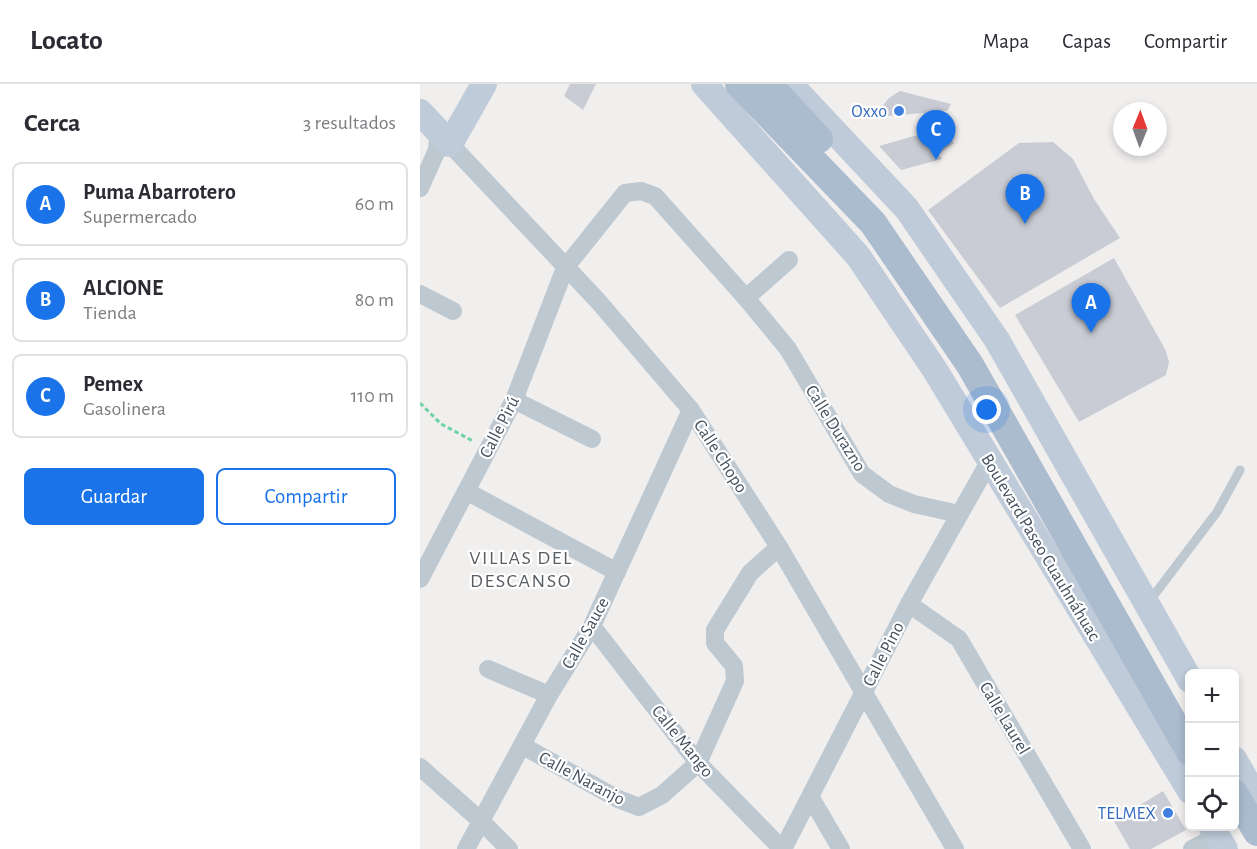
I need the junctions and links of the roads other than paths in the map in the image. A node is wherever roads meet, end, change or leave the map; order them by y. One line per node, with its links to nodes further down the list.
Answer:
1 (464, 84): 8 (street)
2 (484, 84): 8 (street)
3 (704, 84): 18 (street, Boulevard Paseo Cuauhnáhuac)
4 (739, 84): 33 (main road, Boulevard Paseo Cuauhnáhuac)
5 (768, 84): 32 (main road)
6 (790, 84): 26 (street)
7 (420, 112): 8 (street, Calle Chopo)
8 (442, 142): 9 (street); 11 (street, Calle Chopo)
9 (420, 188)
10 (789, 260): 13 (street)
11 (565, 268): 13 (street, Calle Durazno); 15 (street, Calle Pirú); 16 (street, Calle Chopo)
12 (420, 294): 14 (street)
13 (746, 298): 21 (street, Calle Durazno)
14 (453, 311)
15 (514, 400): 17 (street); 20 (street, Calle Pirú)
16 (691, 410): 22 (street, Calle Chopo); 23 (street, Calle Sauce)
17 (592, 439)
18 (989, 462): 21 (street, Calle Pino); 38 (street, Boulevard Paseo Cuauhnáhuac)
19 (1240, 470): 26 (lane)
20 (466, 491): 23 (street); 24 (street, Calle Pirú)
21 (959, 514): 25 (street, Calle Pino)
22 (779, 547): 30 (street, Calle Chopo); 35 (street)
23 (617, 572): 27 (street, Calle Sauce)
24 (421, 575)
25 (909, 604): 30 (street, Calle Pino); 50 (street, Calle Laurel)
26 (1147, 604): 29 (street)
27 (592, 626): 31 (street, Calle Sauce); 35 (street, Calle Mango)
28 (488, 669): 31 (street)
29 (1185, 671)
30 (864, 691): 39 (street, Calle Pino); 49 (street, Calle Chopo)
31 (549, 695): 34 (street, Calle Sauce)
32 (1185, 705)
33 (1185, 743)
34 (523, 746): 35 (street, Calle Naranjo); 42 (street, Calle Sauce)
35 (698, 763): 47 (street, Calle Mango)
36 (420, 766): 42 (street)
37 (1239, 768): 40 (street)
38 (1185, 783)
39 (811, 798): 47 (street, Calle Pino); 48 (street)
40 (1257, 799)
41 (1239, 801): 43 (main road)
42 (481, 821): 45 (street, Calle Sauce); 46 (street)
43 (1257, 832)
44 (1221, 834): 51 (street); 52 (main road)
45 (466, 849)
46 (509, 849)
47 (783, 849)
48 (841, 849)
49 (955, 849)
50 (1082, 849)
51 (1192, 849)
52 (1245, 849)

